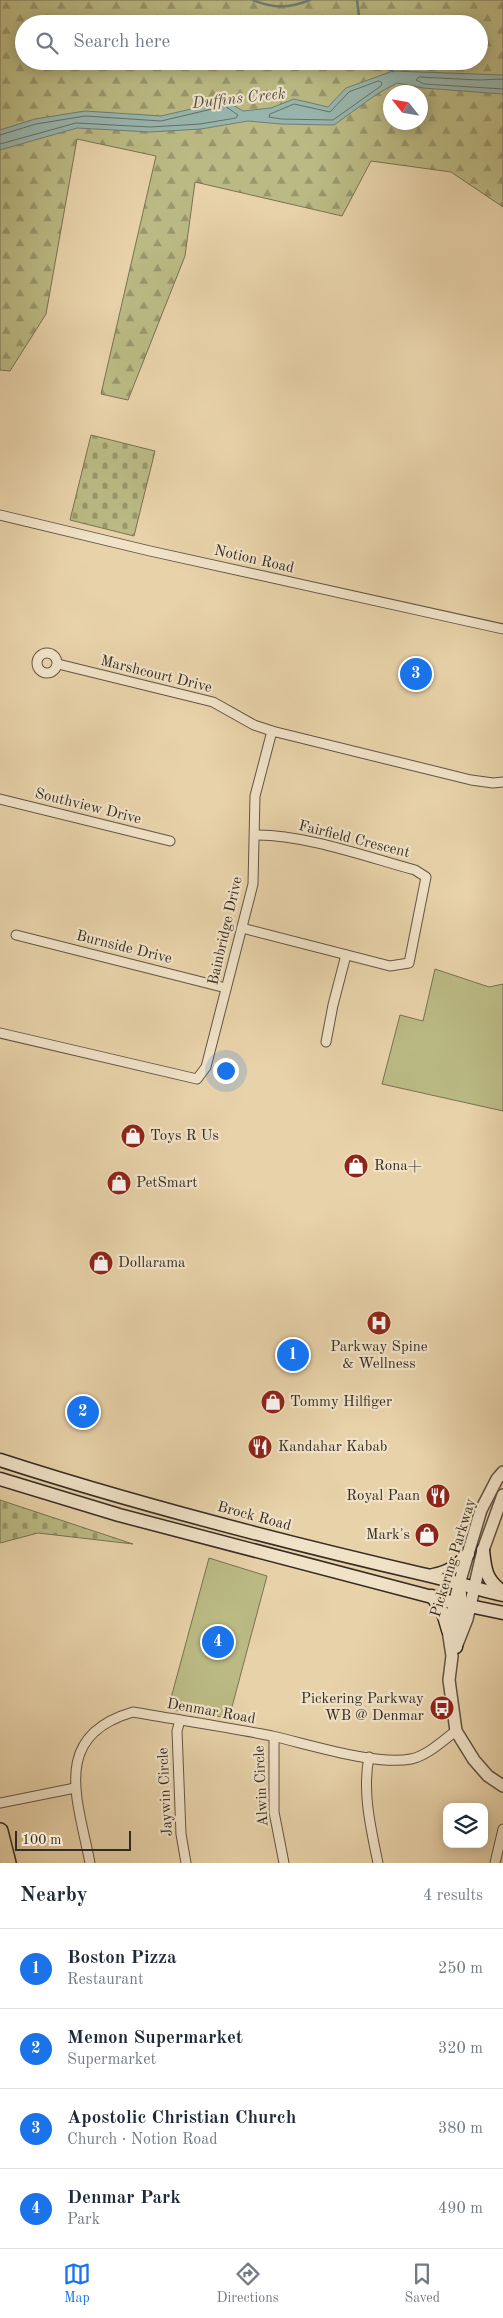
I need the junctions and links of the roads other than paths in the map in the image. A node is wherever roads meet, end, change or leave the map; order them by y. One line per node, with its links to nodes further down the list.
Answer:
1 (0, 515): 2 (street, Notion Road)
2 (503, 629)
3 (58, 664): 4 (street, Marshcourt Drive)
4 (272, 731): 5 (street); 7 (street, Bainbridge Drive)
5 (503, 782)
6 (0, 799): 8 (street, Southview Drive)
7 (255, 835): 9 (street, Bainbridge Drive); 11 (street, Fairfield Crescent)
8 (170, 841)
9 (242, 928): 11 (street, Fairfield Crescent); 12 (street, Bainbridge Drive)
10 (16, 935): 12 (street, Burnside Drive)
11 (346, 955): 14 (street)
12 (226, 988): 13 (street, Bainbridge Drive)
13 (0, 1033)
14 (326, 1042)
15 (0, 1460): 19 (main road, Brock Road)
16 (503, 1472): 21 (street, Pickering Parkway)
17 (0, 1479): 22 (main road)
18 (503, 1496): 20 (street, Pickering Parkway)
19 (284, 1542): 22 (main road); 23 (main road, Brock Road)
20 (483, 1550): 25 (street, Pickering Parkway); 26 (main road)
21 (468, 1554): 23 (main road); 24 (street, Pickering Parkway)
22 (280, 1557): 27 (main road)
23 (430, 1576): 24 (main road, Brock Road)
24 (459, 1584): 25 (main road, Brock Road); 28 (main road)
25 (474, 1589): 26 (main road, Brock Road); 28 (street, Pickering Parkway)
26 (503, 1594)
27 (432, 1596): 28 (main road); 30 (main road)
28 (462, 1604): 29 (main road); 30 (street, Pickering Parkway); 31 (main road)
29 (503, 1613)
30 (448, 1630): 31 (street, Pickering Parkway)
31 (454, 1651): 33 (street, Pickering Parkway)
32 (180, 1720): 34 (street, Denmar Road); 37 (street, Denmar Road); 43 (street, Jaywin Circle)
33 (456, 1731): 35 (street, Denmar Road); 36 (street, Pickering Parkway)
34 (274, 1737): 35 (street, Denmar Road); 44 (street, Alwin Circle)
35 (369, 1757): 45 (street)
36 (503, 1786)
37 (75, 1788): 38 (street); 42 (street)
38 (0, 1803)
39 (503, 1829): 46 (street)
40 (0, 1831): 41 (main road)
41 (8, 1863)
42 (90, 1863)
43 (186, 1863)
44 (284, 1863)
45 (378, 1863)
46 (495, 1863)

